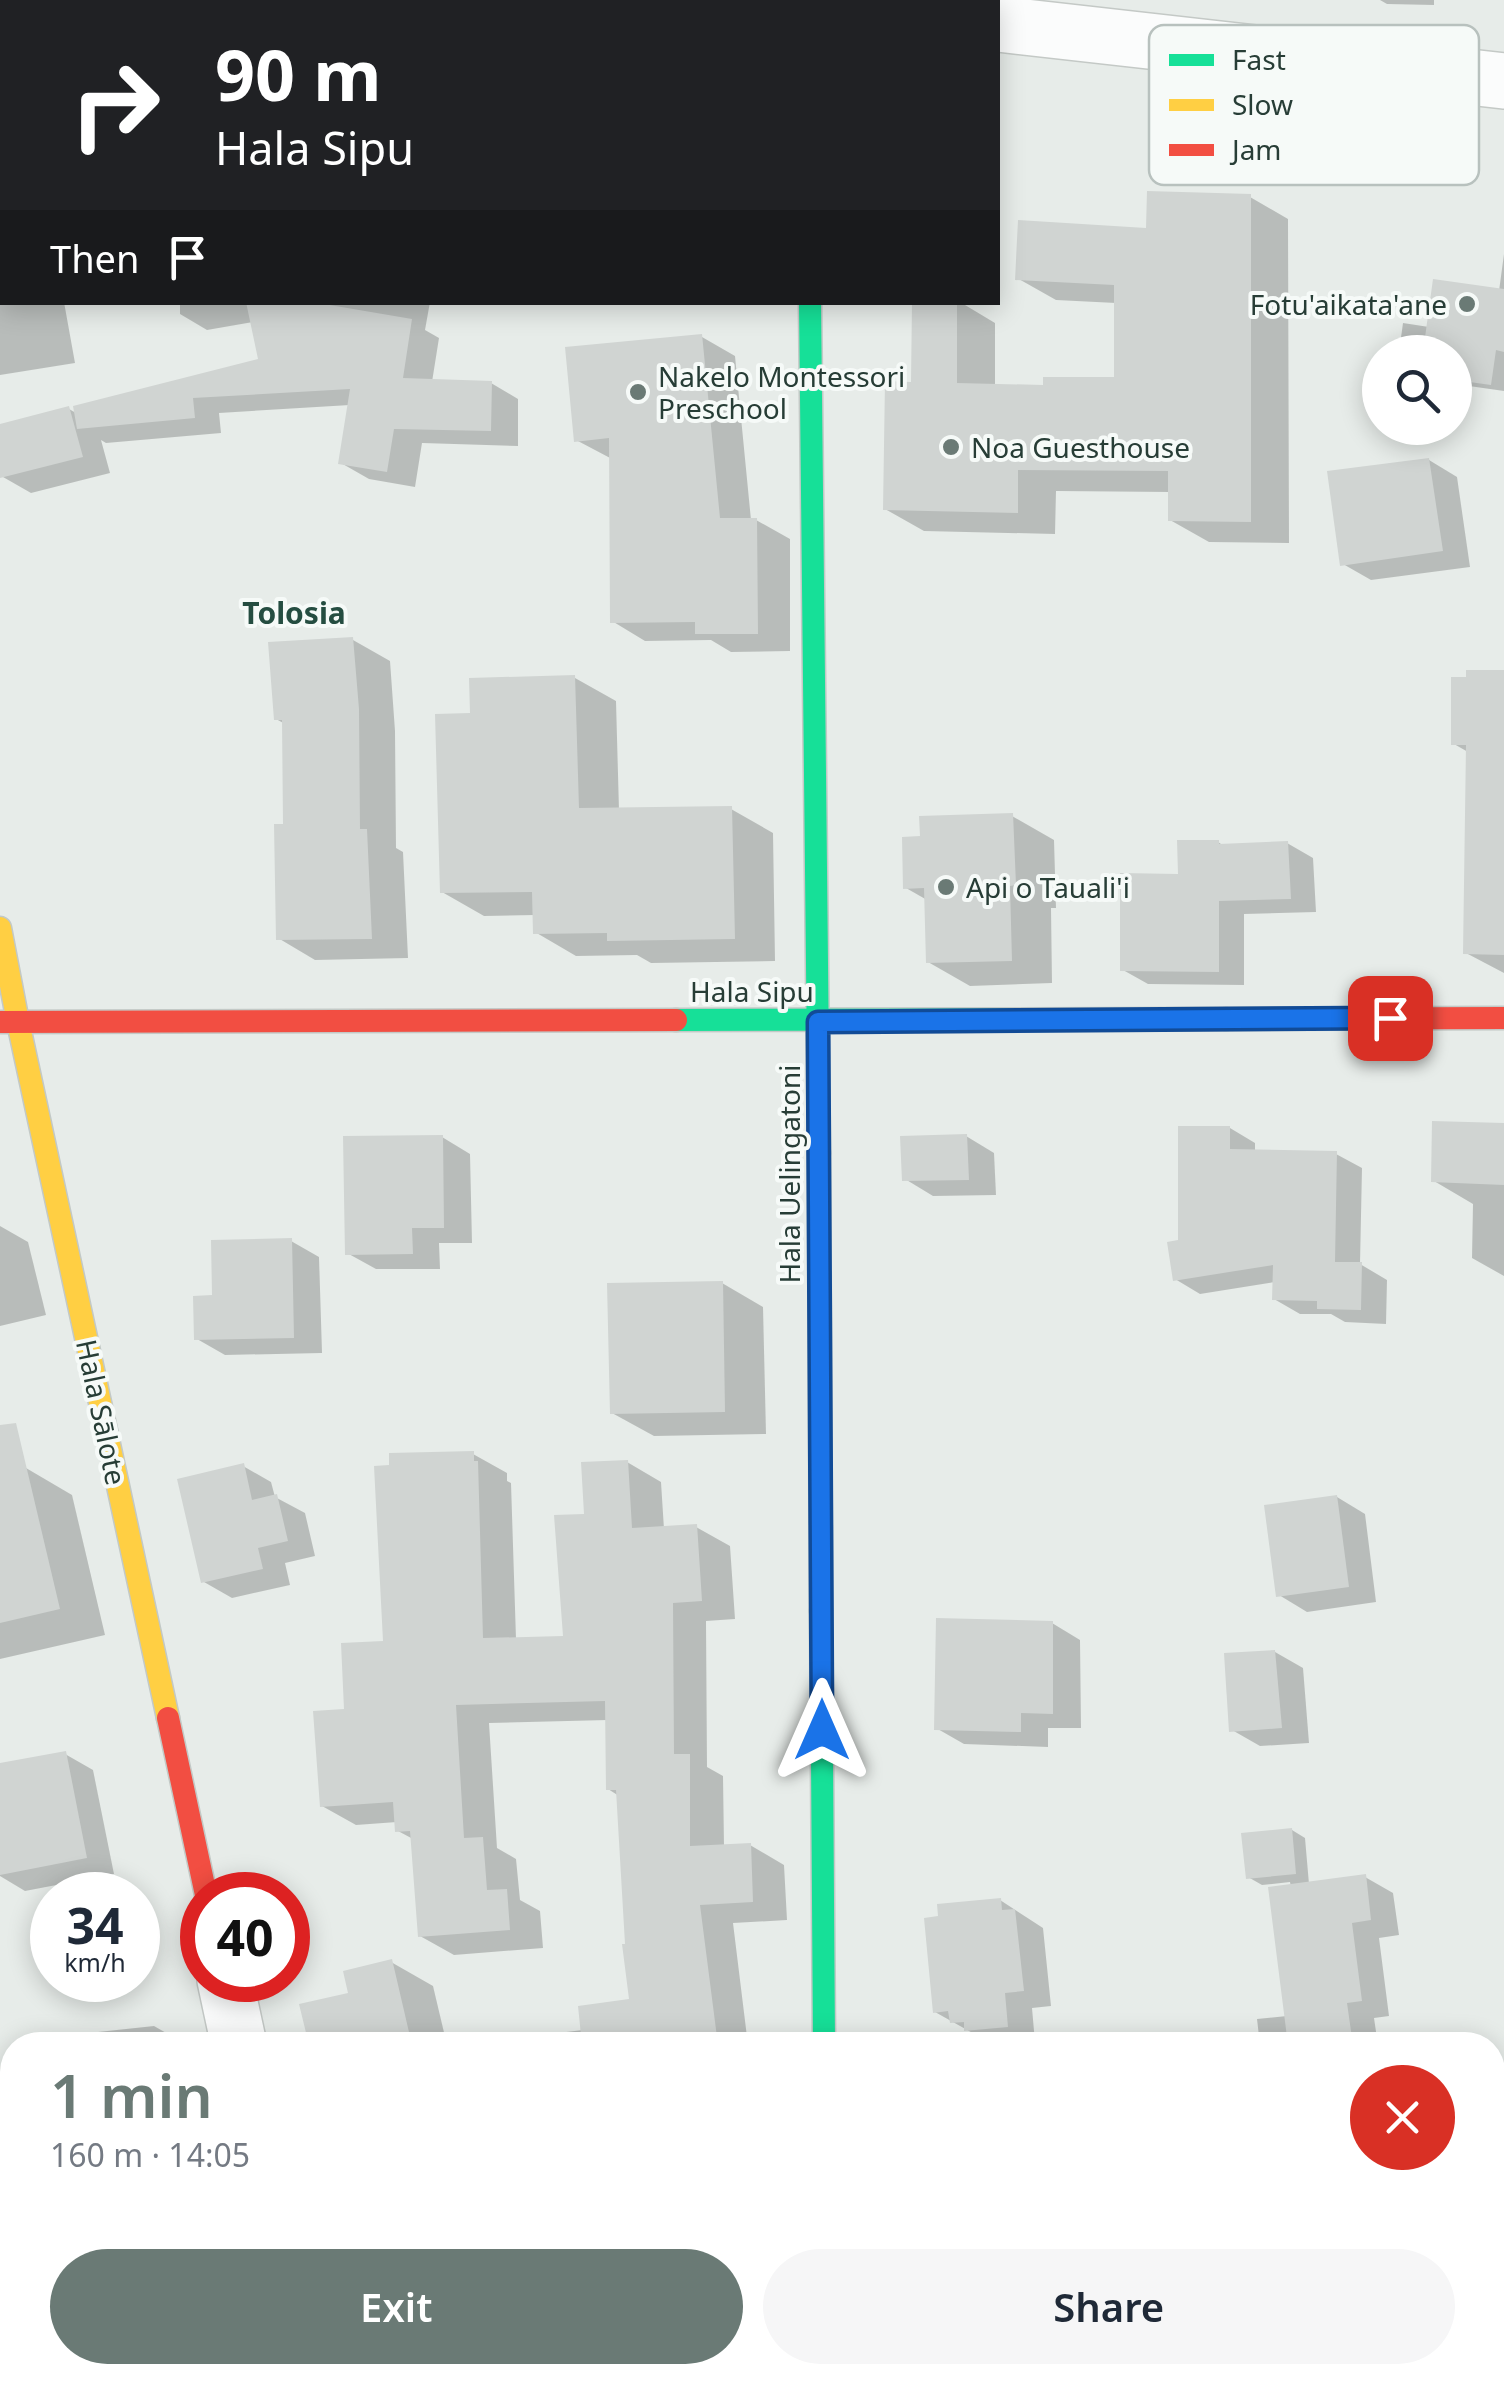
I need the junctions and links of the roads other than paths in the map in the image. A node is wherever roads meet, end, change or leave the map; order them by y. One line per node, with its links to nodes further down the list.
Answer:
1 (1000, 24): 2 (street)
2 (1149, 41)
3 (1479, 78): 4 (street)
4 (1504, 81)
5 (810, 305): 9 (street, Hala Uelingatoni)
6 (0, 928): 8 (street, Hala Sālote)
7 (1504, 1018): 9 (street, Hala Sipu)
8 (9, 1022): 9 (street, Hala Sipu); 10 (street, Hala Sālote)
9 (818, 1022): 13 (street, Hala Uelingatoni)
10 (201, 1872)
11 (230, 2002): 12 (street)
12 (236, 2032)
13 (824, 2032)

